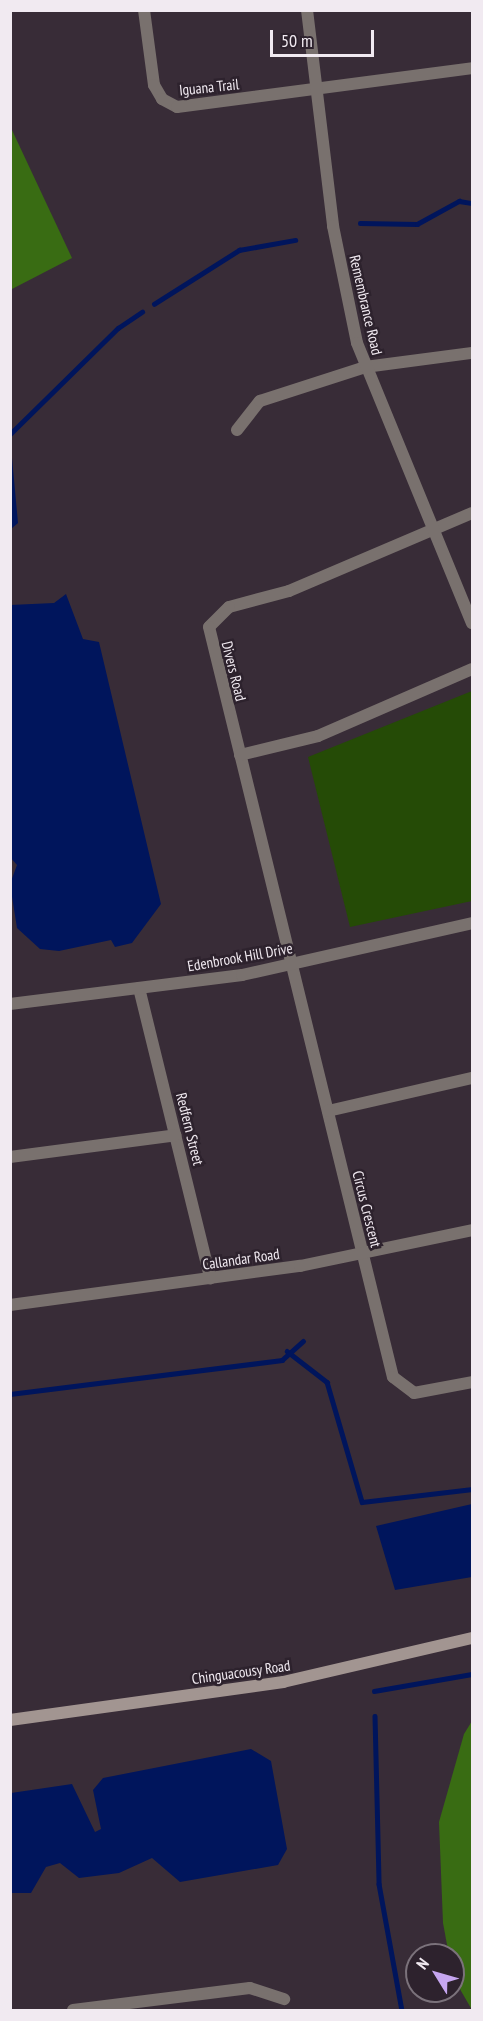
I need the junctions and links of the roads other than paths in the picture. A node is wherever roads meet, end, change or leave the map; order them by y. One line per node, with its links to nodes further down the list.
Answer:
1 (144, 10): 4 (street, Iguana Trail)
2 (307, 10): 4 (street, Remembrance Road)
3 (472, 68): 4 (street)
4 (316, 88): 6 (street, Remembrance Road)
5 (472, 353): 6 (street)
6 (365, 367): 7 (street); 9 (street, Remembrance Road)
7 (237, 430)
8 (472, 513): 9 (street)
9 (433, 529): 10 (street, Remembrance Road); 12 (street, Divers Road)
10 (472, 623)
11 (472, 669): 12 (street)
12 (240, 755): 14 (street, Divers Road)
13 (472, 923): 14 (street, Edenbrook Hill Drive)
14 (290, 964): 15 (street, Edenbrook Hill Drive); 18 (street, Circus Crescent)
15 (140, 988): 16 (street, Edenbrook Hill Drive); 19 (street, Redfern Street)
16 (10, 1005)
17 (472, 1078): 18 (street)
18 (328, 1111): 22 (street, Circus Crescent)
19 (176, 1135): 20 (street); 23 (street, Redfern Street)
20 (10, 1157)
21 (472, 1230): 22 (street, Callandar Road)
22 (362, 1253): 23 (street, Callandar Road); 25 (street, Circus Crescent)
23 (210, 1278): 24 (street, Callandar Road)
24 (10, 1305)
25 (472, 1382)
26 (472, 1638): 27 (main road, Chinguacousy Road)
27 (10, 1720)
28 (284, 1999): 29 (street)
29 (129, 2007): 30 (street)
30 (73, 2010)

